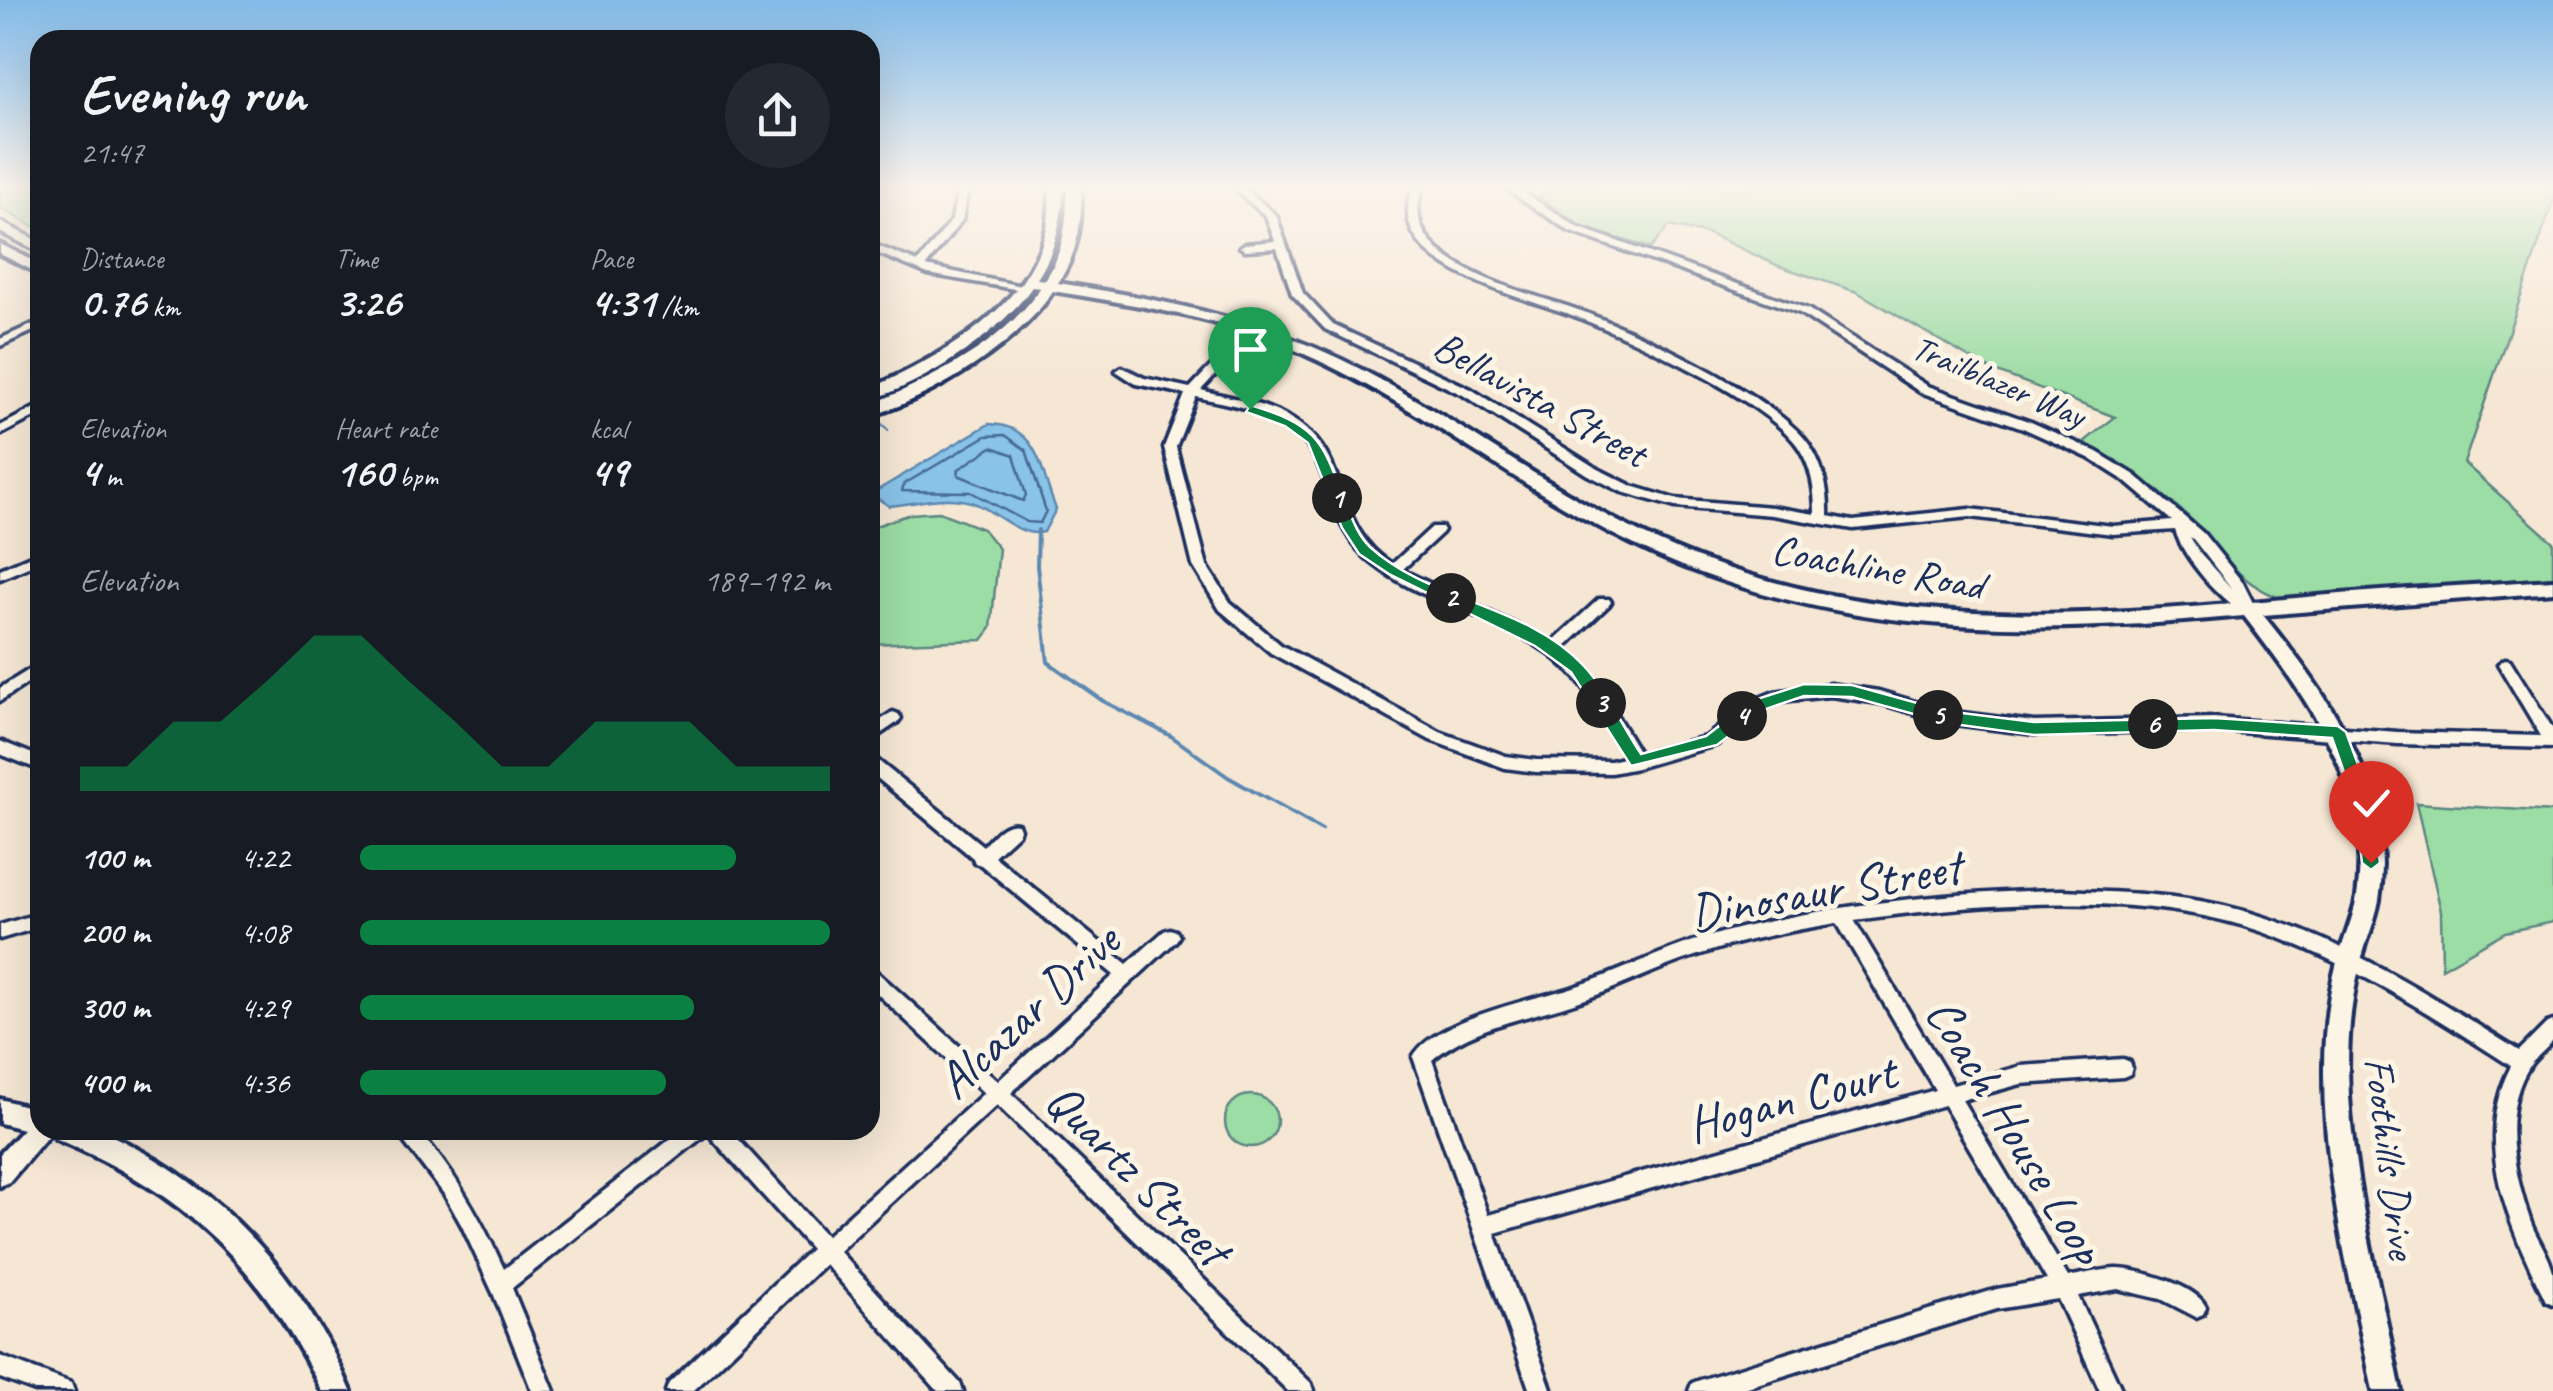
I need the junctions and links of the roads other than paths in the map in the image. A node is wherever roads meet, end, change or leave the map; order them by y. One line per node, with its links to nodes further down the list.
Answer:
1 (885, 253): 8 (street)
2 (931, 253): 8 (street)
3 (1044, 253): 9 (main road)
4 (1067, 253): 10 (main road)
5 (1285, 253): 20 (street, Bellavista Street)
6 (1437, 253): 20 (street)
7 (1647, 253): 21 (street, Trailblazer Way)
8 (919, 268): 9 (street)
9 (1025, 286): 10 (main road, Coachline Road); 15 (main road)
10 (1046, 289): 12 (main road, Coachline Road); 17 (main road)
11 (30, 329): 13 (street)
12 (1251, 330): 16 (street); 28 (main road, Coachline Road)
13 (0, 343)
14 (1122, 371): 16 (street)
15 (880, 390)
16 (1191, 394): 24 (street); 39 (street)
17 (880, 406)
18 (30, 414): 19 (street)
19 (0, 431)
20 (1821, 520): 21 (street, Bellavista Street)
21 (2181, 525): 28 (street, Trailblazer Way)
22 (1437, 530): 24 (street)
23 (30, 561): 25 (street)
24 (1394, 570): 29 (street)
25 (0, 574)
26 (2553, 586): 28 (main road, Coachline Road)
27 (1604, 602): 29 (street)
28 (2250, 611): 35 (main road, Foothills Drive)
29 (1553, 649): 39 (street)
30 (2504, 664): 36 (street)
31 (30, 675): 32 (street)
32 (0, 695)
33 (893, 718): 34 (street)
34 (880, 728)
35 (2338, 732): 36 (street); 39 (street); 47 (main road, Foothills Drive)
36 (2553, 742)
37 (0, 748): 38 (street)
38 (30, 760)
39 (1637, 762)
40 (880, 772): 42 (street)
41 (1012, 830): 42 (street)
42 (981, 858): 48 (street)
43 (1842, 916): 47 (street, Dinosaur Street); 54 (street, Coach House Loop); 63 (street, Dinosaur Street)
44 (30, 923): 45 (street)
45 (0, 932)
46 (1170, 936): 48 (street, Alcazar Drive)
47 (2349, 962): 51 (street, Dinosaur Street); 79 (main road, Foothills Drive)
48 (1128, 976): 53 (street, Alcazar Drive)
49 (880, 985): 53 (street, Quartz Street)
50 (2553, 1029): 51 (street)
51 (2521, 1062): 67 (street)
52 (2124, 1068): 54 (street, Hogan Court)
53 (1000, 1095): 64 (street, Alcazar Drive); 75 (street, Quartz Street)
54 (1948, 1098): 63 (street, Hogan Court); 66 (street, Coach House Loop)
55 (0, 1111): 56 (main road)
56 (30, 1119)
57 (31, 1140): 62 (main road)
58 (87, 1140): 71 (main road)
59 (416, 1140): 65 (street)
60 (684, 1140): 65 (street)
61 (726, 1140): 64 (street)
62 (0, 1174)
63 (1484, 1226): 76 (street, Dinosaur Street)
64 (826, 1249): 73 (street, Alcazar Drive); 74 (street)
65 (500, 1286): 72 (street)
66 (2064, 1288): 68 (street); 77 (street); 78 (street, Coach House Loop)
67 (2553, 1294)
68 (2196, 1308)
69 (0, 1367): 70 (street)
70 (63, 1391)
71 (337, 1391)
72 (543, 1391)
73 (678, 1391)
74 (952, 1391)
75 (1303, 1391)
76 (1541, 1391)
77 (1700, 1391)
78 (2112, 1391)
79 (2388, 1391)

